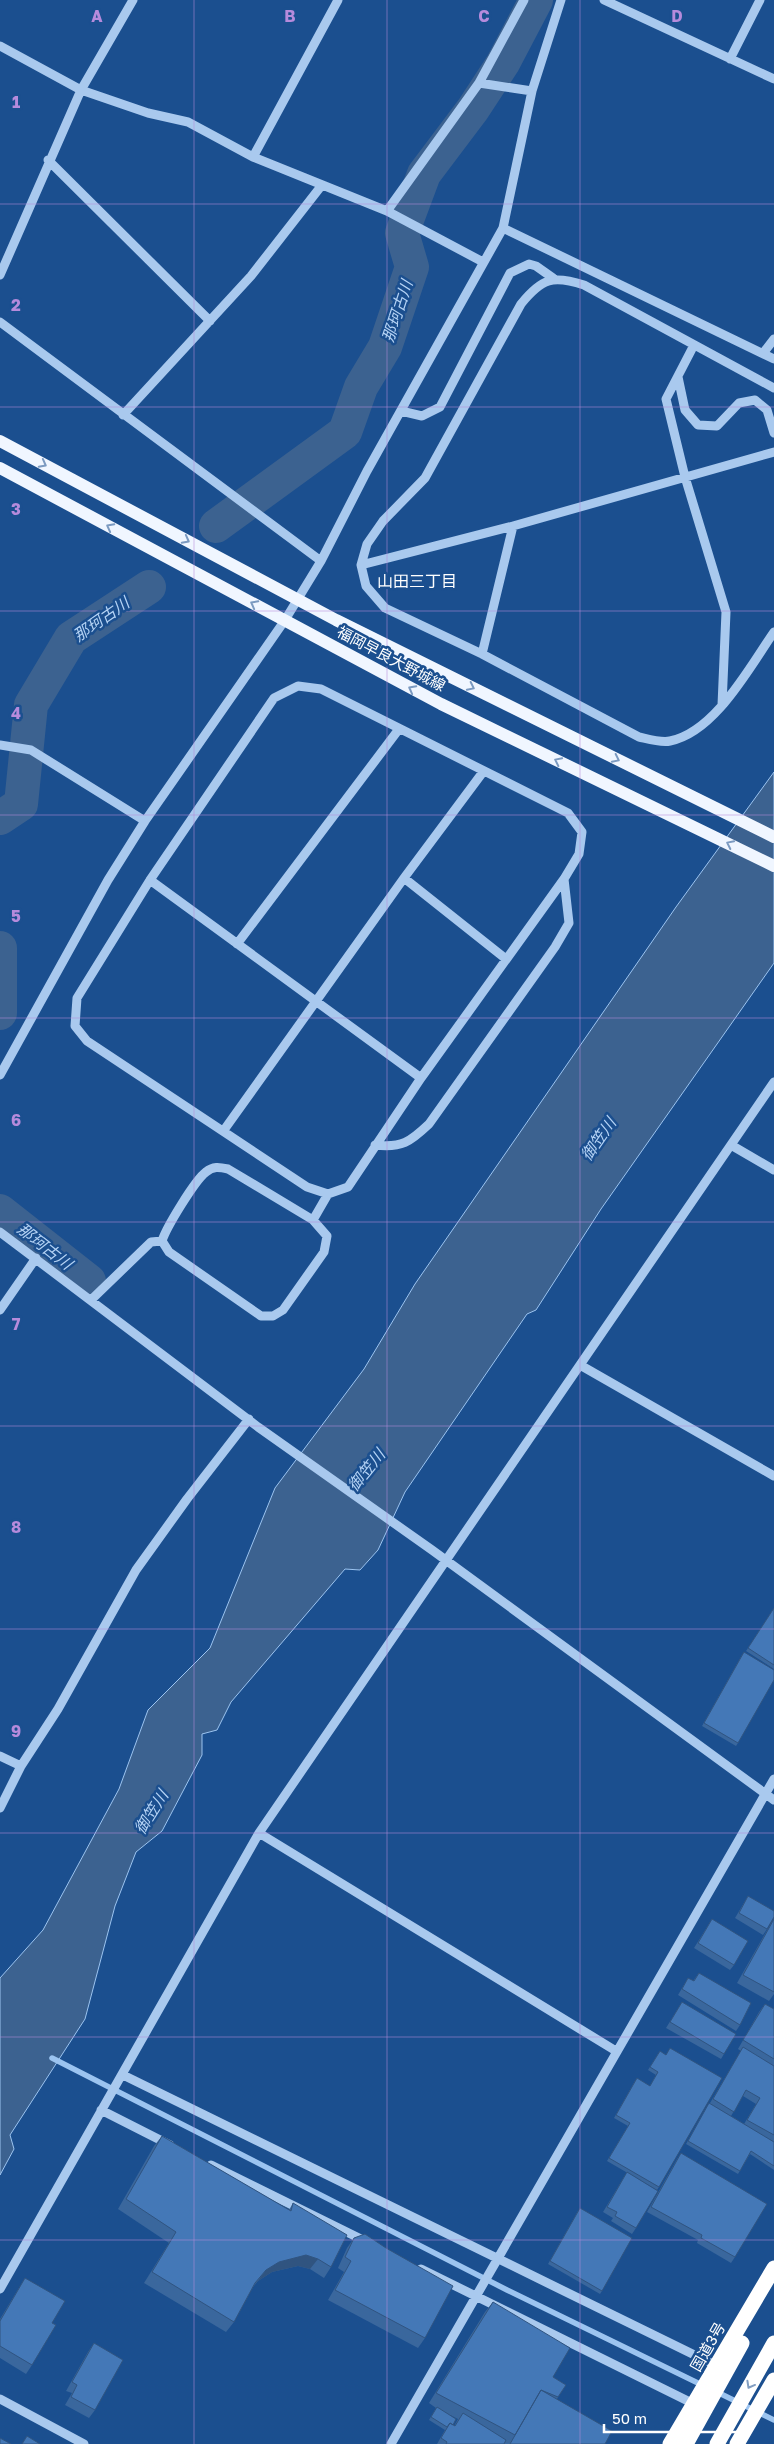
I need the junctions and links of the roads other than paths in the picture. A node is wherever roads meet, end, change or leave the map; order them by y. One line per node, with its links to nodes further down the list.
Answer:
1 (133, 0): 11 (street)
2 (338, 0): 13 (street)
3 (524, 0): 10 (street)
4 (561, 0): 12 (street)
5 (604, 0): 8 (street)
6 (760, 0): 8 (street)
7 (0, 46): 11 (street)
8 (730, 59): 9 (street)
9 (774, 79)
10 (478, 83): 12 (street); 16 (street)
11 (81, 90): 13 (street); 14 (street)
12 (532, 91): 17 (street)
13 (253, 158): 15 (street)
14 (48, 160): 19 (street); 22 (street)
15 (322, 185): 16 (street); 22 (street)
16 (387, 211): 18 (street)
17 (503, 228): 18 (street); 25 (street)
18 (483, 262): 29 (street)
19 (0, 275)
20 (554, 278): 24 (street); 29 (street); 38 (street)
21 (0, 322): 30 (street)
22 (210, 322): 30 (street)
23 (774, 339): 25 (street)
24 (694, 345): 27 (street); 28 (street)
25 (764, 352): 26 (street)
26 (774, 359)
27 (678, 377): 31 (street); 35 (street)
28 (774, 388)
29 (401, 411): 37 (street)
30 (123, 414): 37 (street)
31 (774, 433)
32 (0, 441): 39 (main road, 福岡早良大野城線, one-way to 39)
33 (774, 452): 35 (street)
34 (0, 468): 40 (main road, 福岡早良大野城線, one-way to 34)
35 (685, 477): 36 (street); 43 (street)
36 (513, 526): 38 (street); 42 (street)
37 (321, 561): 39 (street)
38 (361, 565): 42 (street)
39 (298, 600): 40 (street); 48 (main road, 福岡早良大野城線, one-way to 48)
40 (285, 620): 47 (street); 49 (main road, 福岡早良大野城線, one-way to 40)
41 (774, 632): 43 (street)
42 (482, 654): 43 (street)
43 (722, 705)
44 (399, 729): 46 (street); 52 (street); 53 (street)
45 (0, 745): 47 (street)
46 (483, 772): 50 (street); 51 (street)
47 (145, 820): 56 (street)
48 (774, 836)
49 (774, 866)
50 (404, 878): 54 (street); 55 (street)
51 (564, 879): 54 (street); 60 (street)
52 (150, 880): 53 (street); 59 (street)
53 (237, 944): 55 (street)
54 (506, 959): 57 (street)
55 (317, 1002): 57 (street); 59 (street)
56 (0, 1075)
57 (421, 1078): 60 (street)
58 (774, 1082): 61 (street)
59 (224, 1130): 63 (street)
60 (375, 1145): 63 (street)
61 (731, 1145): 62 (street); 70 (street)
62 (774, 1170)
63 (328, 1194): 64 (street)
64 (313, 1220): 66 (street); 66 (street)
65 (0, 1232): 67 (street)
66 (162, 1241): 68 (street)
67 (36, 1258): 68 (street); 69 (street)
68 (91, 1300): 71 (street)
69 (0, 1310)
70 (580, 1365): 72 (street); 73 (street)
71 (249, 1419): 73 (street); 75 (street)
72 (774, 1476)
73 (445, 1561): 77 (street); 80 (street)
74 (0, 1756): 75 (street)
75 (21, 1766): 79 (street)
76 (774, 1780): 77 (street)
77 (765, 1794): 78 (street); 81 (street)
78 (774, 1800)
79 (0, 1808)
80 (259, 1833): 81 (street); 82 (street)
81 (616, 2051): 87 (street)
82 (123, 2075): 83 (street); 87 (street)
83 (101, 2110): 84 (street); 91 (street)
84 (181, 2150)
85 (199, 2159): 86 (street)
86 (378, 2248)
87 (498, 2259): 92 (street); 94 (street)
88 (414, 2266): 92 (street)
89 (774, 2268): 94 (highway, 国道3号)
90 (774, 2287): 101 (highway)
91 (0, 2289)
92 (476, 2297): 97 (street); 99 (street)
93 (774, 2342): 102 (highway, one-way to 102)
94 (717, 2366): 97 (highway, 国道3号)
95 (772, 2388): 103 (highway)
96 (0, 2399): 98 (street)
97 (694, 2404): 100 (highway, 国道3号)
98 (84, 2444)
99 (391, 2444)
100 (670, 2444)
101 (686, 2444)
102 (717, 2444)
103 (737, 2444)

